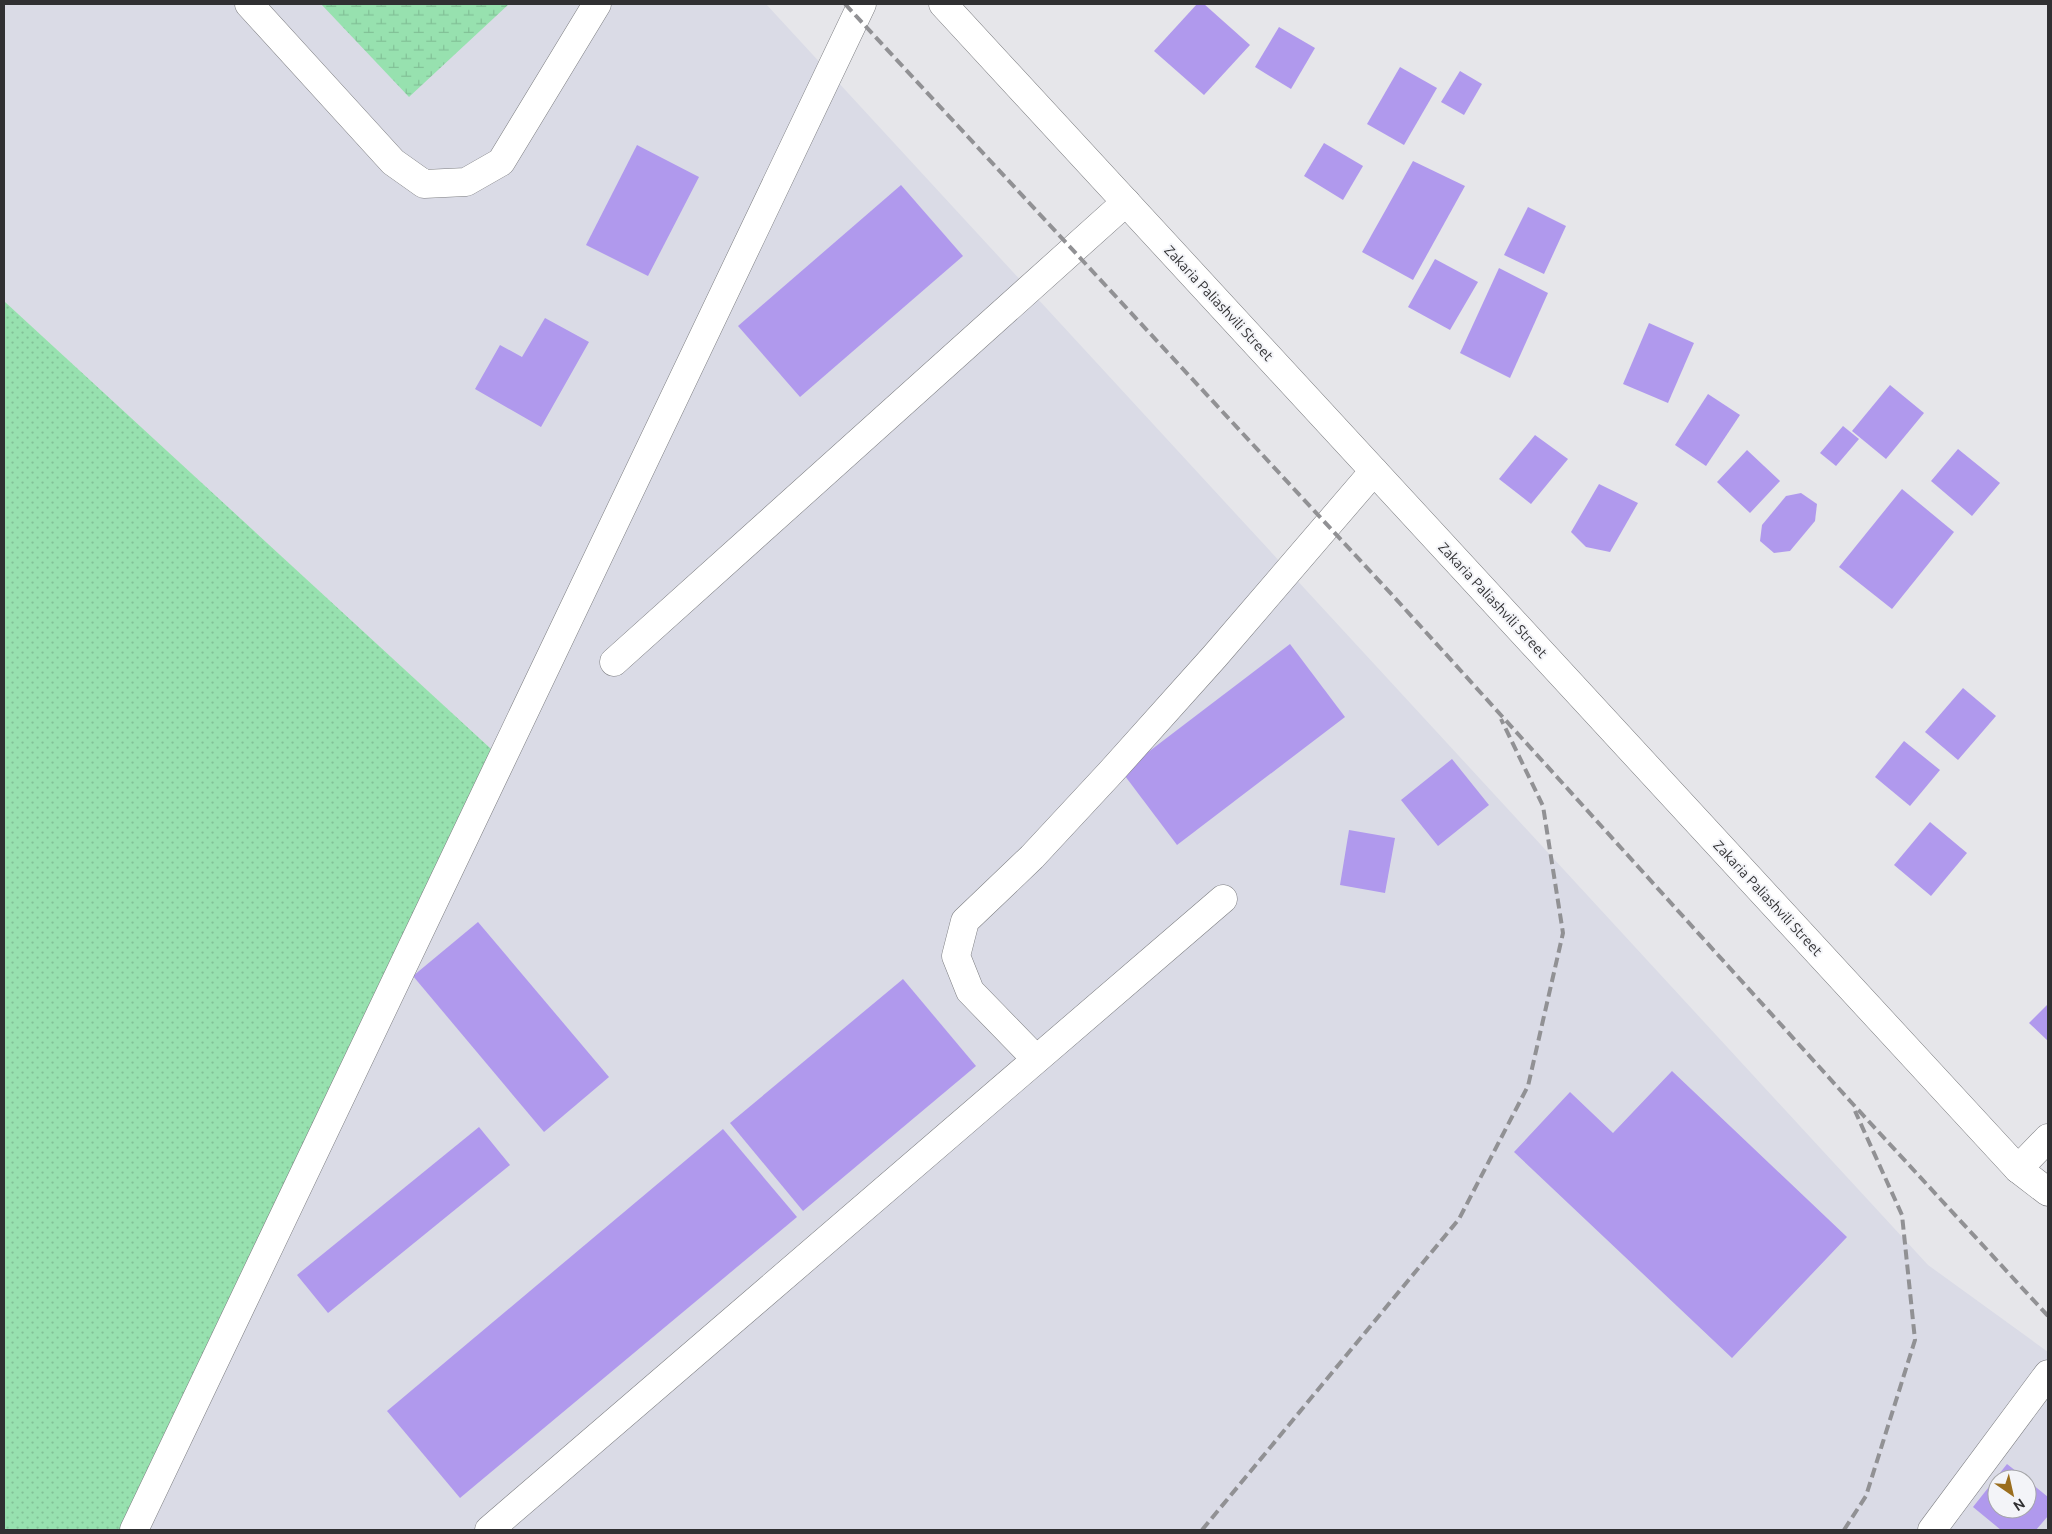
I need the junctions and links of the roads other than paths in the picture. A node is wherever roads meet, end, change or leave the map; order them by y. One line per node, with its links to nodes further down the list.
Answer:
1 (249, 4): 2 (street)
2 (597, 4)
3 (862, 4): 14 (street)
4 (943, 4): 5 (street, Zakaria Paliashvili Street)
5 (1126, 202): 6 (street, Zakaria Paliashvili Street); 7 (street)
6 (1374, 471): 9 (street); 11 (street, Zakaria Paliashvili Street)
7 (614, 662)
8 (1222, 898): 9 (street)
9 (1036, 1059): 15 (street)
10 (2048, 1138): 11 (street)
11 (2018, 1169): 12 (street, Zakaria Paliashvili Street)
12 (2048, 1192)
13 (2048, 1374): 16 (street)
14 (134, 1530)
15 (489, 1530)
16 (1932, 1530)

